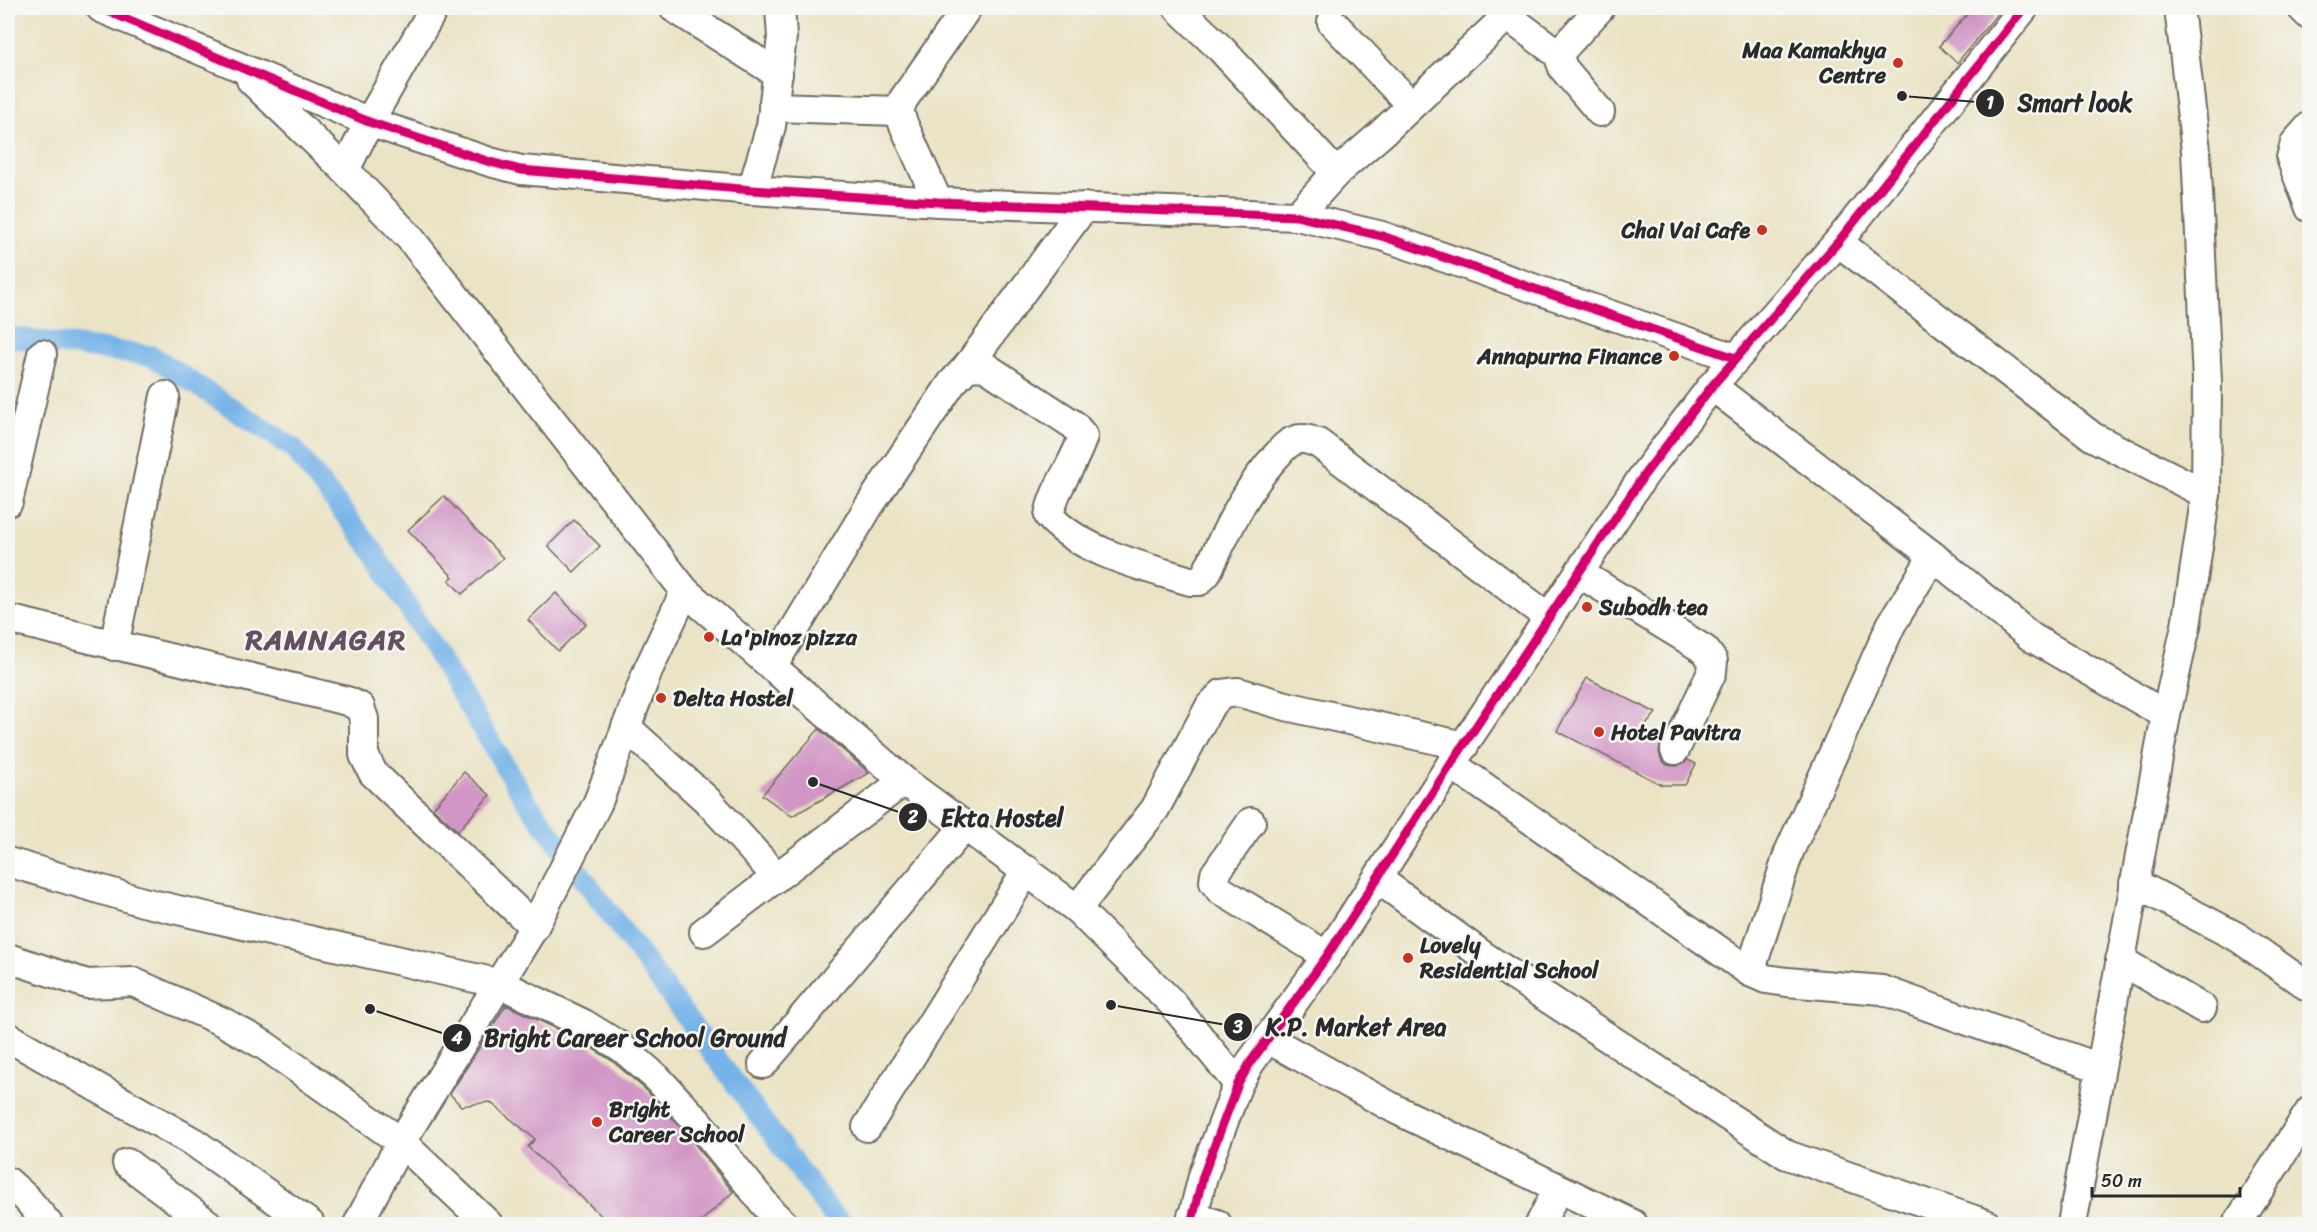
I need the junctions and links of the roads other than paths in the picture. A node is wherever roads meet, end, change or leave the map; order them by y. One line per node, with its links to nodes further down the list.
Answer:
1 (101, 8): 12 (street)
2 (434, 8): 22 (street)
3 (674, 8): 17 (street)
4 (780, 8): 17 (street)
5 (967, 8): 20 (street)
6 (1178, 8): 25 (street)
7 (1600, 8): 15 (street)
8 (2024, 8): 31 (street)
9 (2179, 8): 37 (street)
10 (2302, 8): 13 (street)
11 (1505, 12): 15 (street); 18 (street)
12 (151, 16): 16 (street)
13 (2310, 16)
14 (1332, 22): 18 (street)
15 (1558, 54): 21 (street)
16 (239, 68): 22 (street); 24 (street)
17 (778, 74): 19 (street)
18 (1411, 105): 25 (street)
19 (773, 108): 20 (street); 26 (street)
20 (899, 111): 27 (street)
21 (1600, 112)
22 (369, 122): 24 (street); 26 (street)
23 (2310, 126): 29 (street)
24 (345, 170): 41 (street)
25 (1336, 173): 30 (street)
26 (752, 190): 27 (street)
27 (938, 202): 28 (street)
28 (1084, 207): 30 (street); 34 (street)
29 (2310, 208)
30 (1296, 216): 33 (street)
31 (1838, 242): 33 (street); 37 (street)
32 (42, 354): 38 (street)
33 (1735, 358): 35 (street)
34 (967, 367): 42 (street); 45 (street)
35 (1712, 386): 39 (street); 40 (street)
36 (165, 396): 44 (street)
37 (2205, 494): 46 (street)
38 (8, 502)
39 (1933, 556): 46 (street); 64 (street)
40 (1579, 573): 42 (street); 48 (street)
41 (685, 591): 45 (street); 47 (street)
42 (1549, 618): 49 (street)
43 (8, 619): 44 (street)
44 (114, 646): 59 (street)
45 (772, 667): 50 (street)
46 (2166, 715): 57 (street)
47 (626, 727): 55 (street); 59 (street)
48 (1675, 750)
49 (1457, 755): 56 (street); 58 (street); 64 (street)
50 (904, 781): 52 (street); 55 (street)
51 (1251, 822): 61 (street)
52 (965, 826): 54 (street); 70 (street)
53 (8, 862): 65 (street)
54 (1027, 870): 58 (street); 74 (street)
55 (777, 877): 60 (street)
56 (1378, 879): 61 (street); 88 (street)
57 (2134, 883): 63 (street); 66 (street)
58 (1077, 909): 72 (street)
59 (534, 927): 65 (street)
60 (704, 932)
61 (1327, 956): 69 (street)
62 (8, 958): 75 (street)
63 (2120, 960): 67 (street); 71 (street)
64 (1750, 972): 71 (street)
65 (501, 984): 75 (street); 85 (street)
66 (2310, 988)
67 (2202, 1008)
68 (8, 1037): 82 (street)
69 (1268, 1039): 72 (street); 78 (street)
70 (763, 1064)
71 (2100, 1068): 89 (street)
72 (1238, 1084): 79 (street)
73 (2310, 1111): 90 (street)
74 (867, 1127)
75 (401, 1142): 83 (street); 84 (street)
76 (127, 1163): 81 (street)
77 (8, 1182): 80 (street)
78 (1558, 1189): 86 (street); 87 (street)
79 (1200, 1222)
80 (48, 1224)
81 (208, 1224)
82 (310, 1224)
83 (358, 1224)
84 (488, 1224)
85 (784, 1224)
86 (1540, 1224)
87 (1632, 1224)
88 (1986, 1224)
89 (2072, 1224)
90 (2237, 1224)

